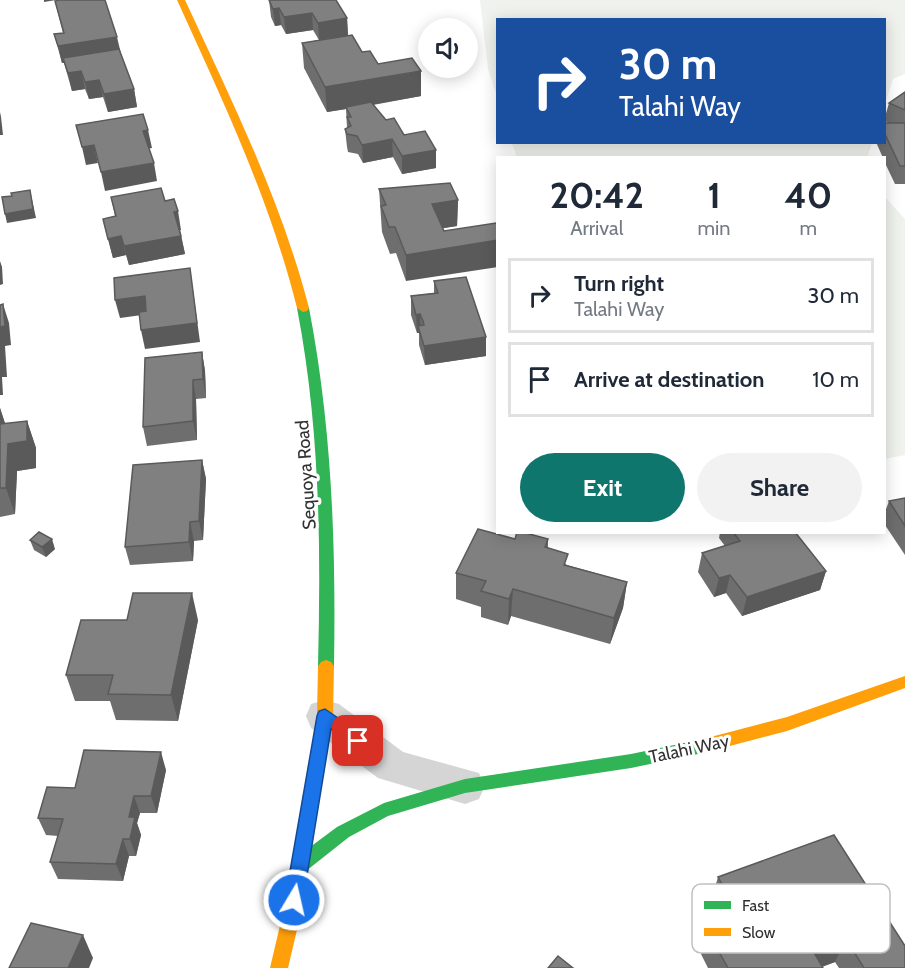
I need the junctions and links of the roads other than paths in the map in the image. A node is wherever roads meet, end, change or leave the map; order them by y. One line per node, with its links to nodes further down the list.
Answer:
1 (181, 0): 3 (street, Sequoya Road)
2 (905, 682): 4 (street, Talahi Way)
3 (325, 716): 4 (street, Talahi Way); 5 (street, Sequoya Road)
4 (465, 786): 5 (street, Talahi Way)
5 (300, 865): 6 (street, Sequoya Road)
6 (279, 968)

